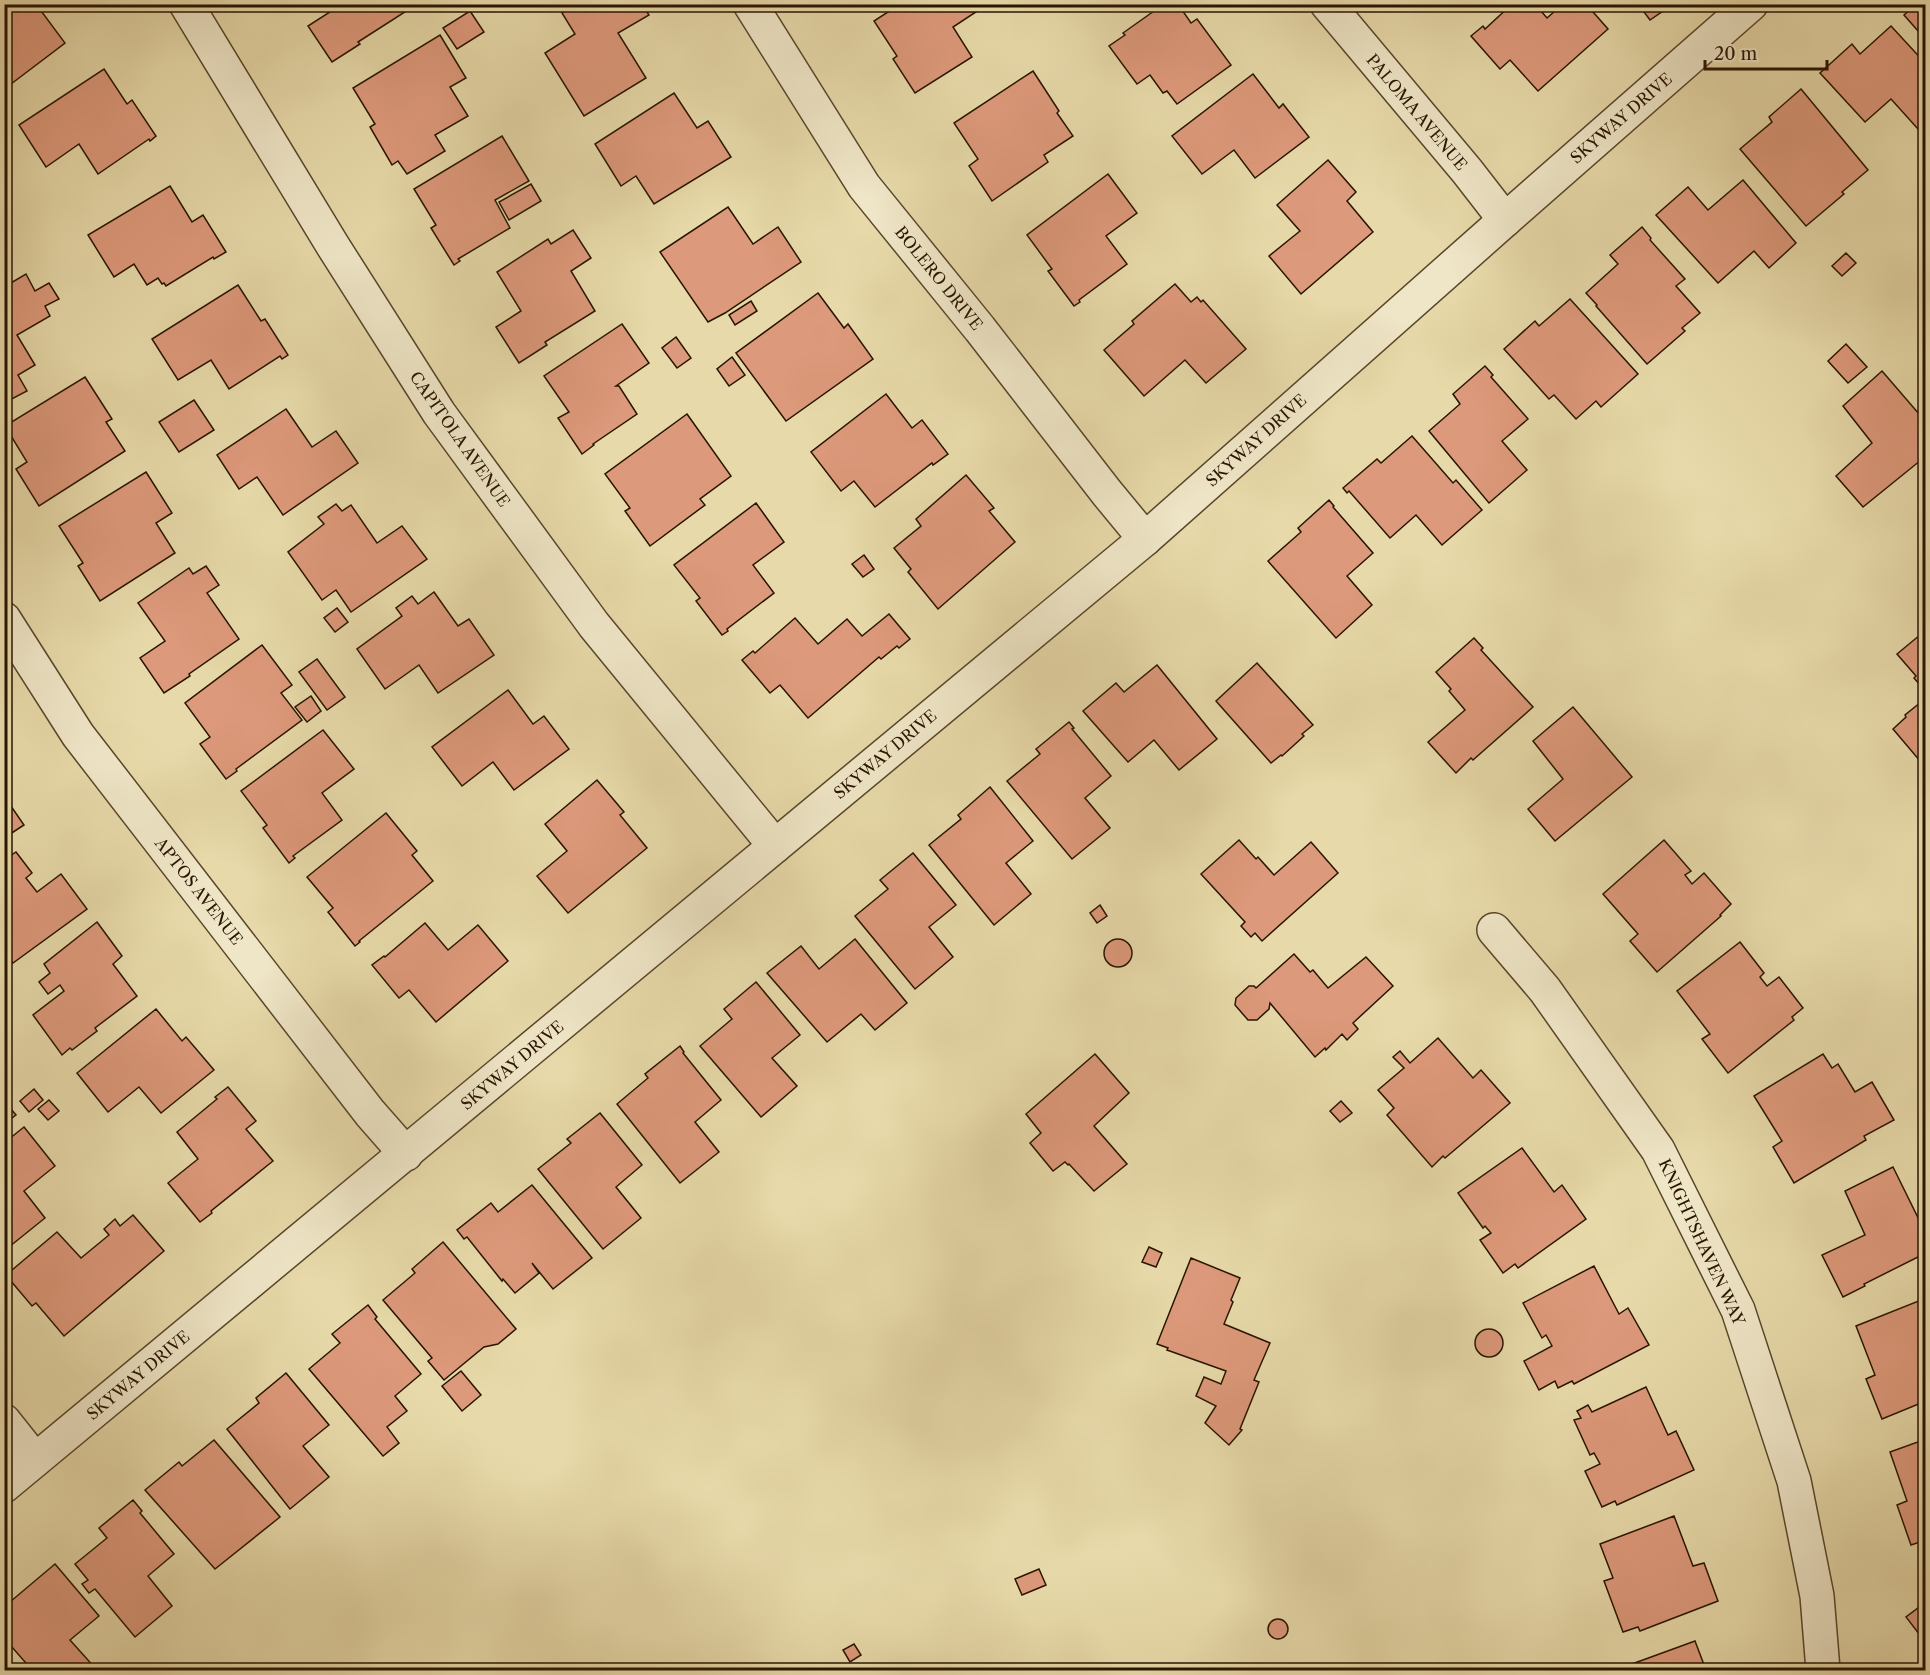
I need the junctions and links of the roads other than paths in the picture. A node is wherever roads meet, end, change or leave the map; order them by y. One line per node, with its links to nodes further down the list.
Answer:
1 (186, 4): 8 (street, CAPITOLA AVENUE)
2 (750, 4): 6 (street, BOLERO DRIVE)
3 (1327, 4): 5 (street, PALOMA AVENUE)
4 (1751, 4): 5 (street, SKYWAY DRIVE)
5 (1504, 220): 6 (street, SKYWAY DRIVE)
6 (1145, 539): 8 (street, SKYWAY DRIVE)
7 (4, 619): 10 (street, APTOS AVENUE)
8 (774, 846): 10 (street, SKYWAY DRIVE)
9 (1494, 930): 14 (street, KNIGHTSHAVEN WAY)
10 (406, 1154): 12 (street, SKYWAY DRIVE)
11 (4, 1420): 12 (street)
12 (35, 1460): 13 (street, SKYWAY DRIVE)
13 (4, 1486)
14 (1823, 1671)

